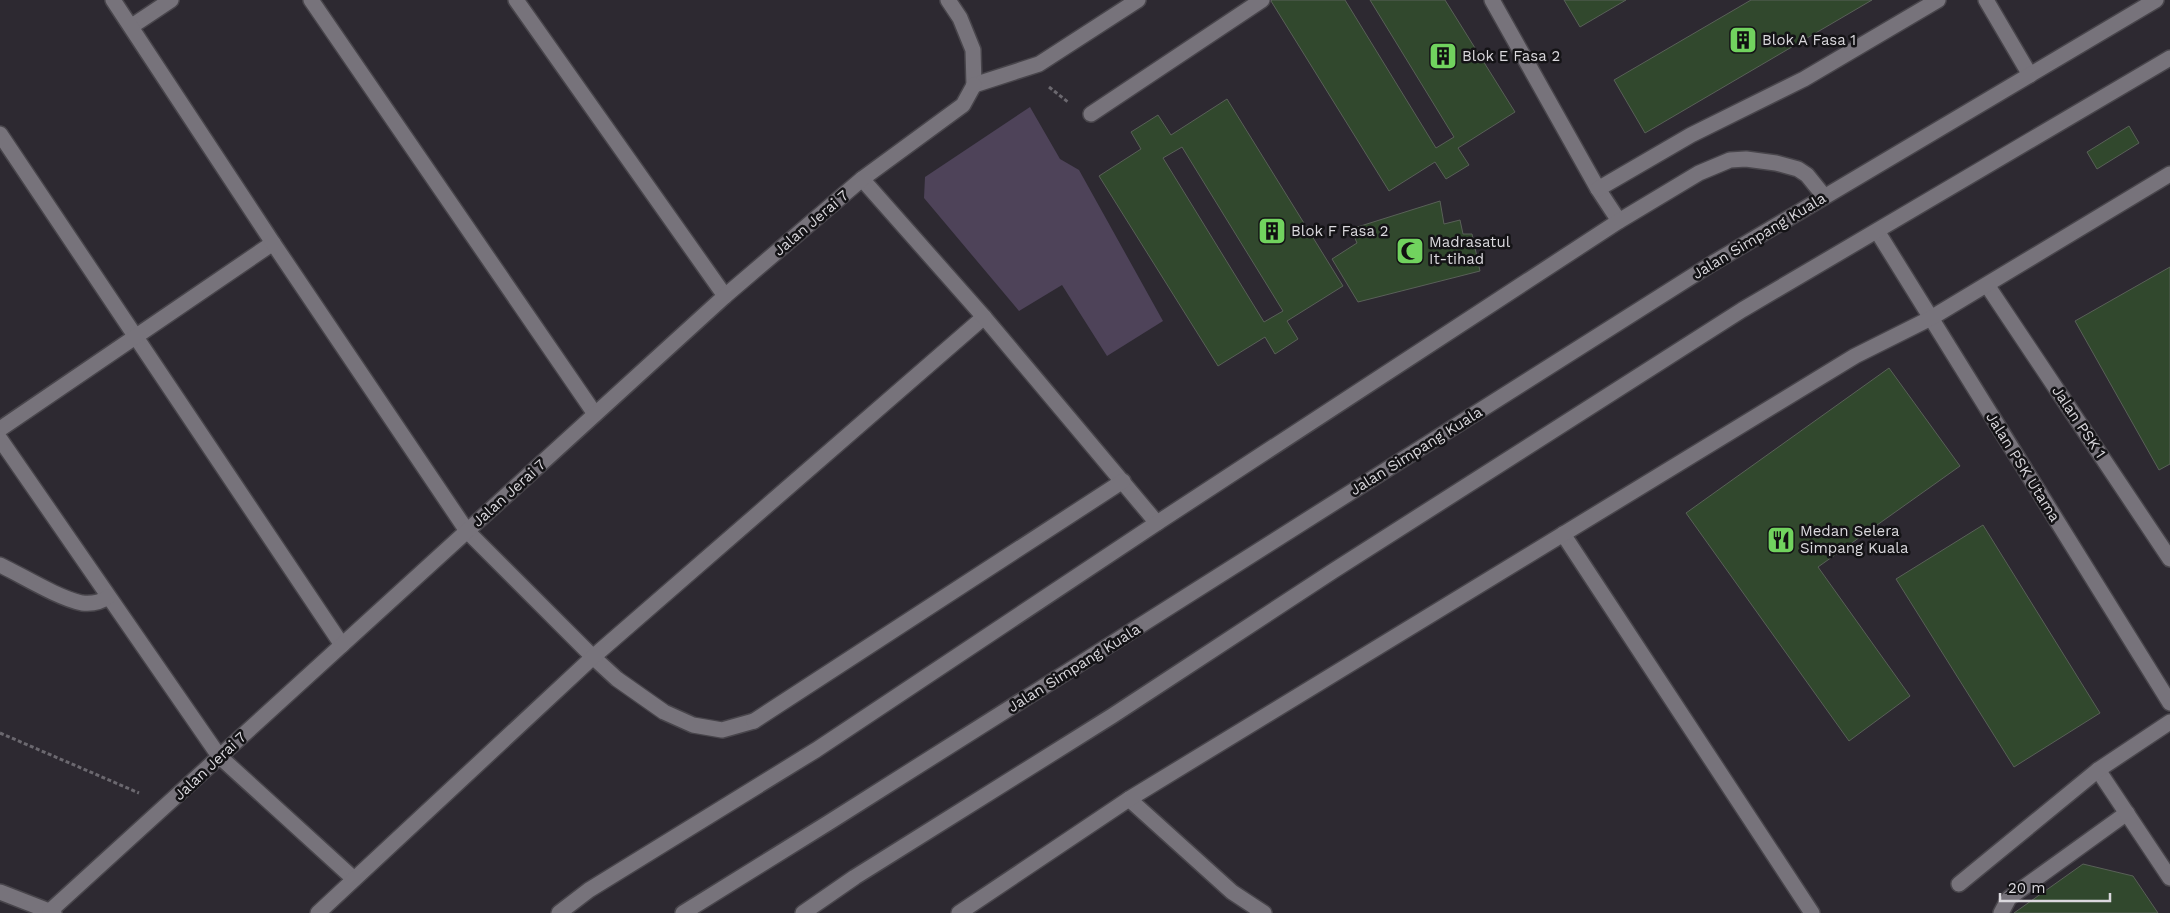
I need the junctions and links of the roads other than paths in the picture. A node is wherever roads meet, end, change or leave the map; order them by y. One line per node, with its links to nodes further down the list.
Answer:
1 (113, 0): 12 (street)
2 (171, 0): 12 (street)
3 (311, 0): 30 (street)
4 (516, 0): 26 (street)
5 (948, 0): 15 (street)
6 (1138, 0): 15 (street)
7 (1262, 0): 16 (street)
8 (1492, 0): 20 (street)
9 (1938, 0): 20 (street)
10 (1986, 0): 14 (street)
11 (2156, 0): 14 (street, Jalan Simpang Kuala)
12 (132, 26): 24 (street)
13 (2170, 58): 23 (street)
14 (2030, 75): 21 (street, Jalan Simpang Kuala)
15 (974, 85): 19 (street, Jalan Jerai 7)
16 (1090, 114)
17 (0, 134): 29 (street)
18 (2170, 174): 25 (street)
19 (862, 179): 26 (street, Jalan Jerai 7); 27 (street)
20 (1598, 189): 22 (street)
21 (1824, 196): 22 (street); 55 (street, Jalan Simpang Kuala)
22 (1619, 221): 34 (street)
23 (1877, 231): 28 (street, Jalan PSK Utama); 56 (street)
24 (273, 243): 29 (street); 35 (street)
25 (1987, 285): 28 (street); 37 (street, Jalan PSK 1)
26 (725, 296): 30 (street, Jalan Jerai 7)
27 (984, 317): 33 (street); 41 (street)
28 (1931, 318): 36 (street); 42 (street, Jalan PSK Utama)
29 (137, 336): 31 (street); 40 (street)
30 (595, 414): 35 (street, Jalan Jerai 7)
31 (0, 429)
32 (0, 439): 39 (street)
33 (1122, 481): 34 (street); 41 (street)
34 (1157, 523): 54 (street)
35 (467, 531): 40 (street, Jalan Jerai 7); 41 (street)
36 (1563, 534): 46 (street); 59 (street)
37 (2170, 559)
38 (0, 565): 39 (street)
39 (108, 597): 44 (street)
40 (342, 645): 44 (street, Jalan Jerai 7)
41 (593, 657): 49 (street)
42 (2170, 703)
43 (2170, 722): 45 (street)
44 (219, 756): 49 (street); 52 (street, Jalan Jerai 7)
45 (2098, 770): 47 (street); 50 (street)
46 (1129, 799): 57 (street); 58 (street)
47 (2127, 813): 48 (street); 60 (street)
48 (2170, 878)
49 (354, 879): 53 (street)
50 (1959, 884)
51 (0, 892): 52 (street)
52 (52, 912)
53 (318, 913)
54 (559, 913)
55 (683, 913)
56 (803, 913)
57 (960, 913)
58 (1264, 913)
59 (1812, 913)
60 (2001, 913)

